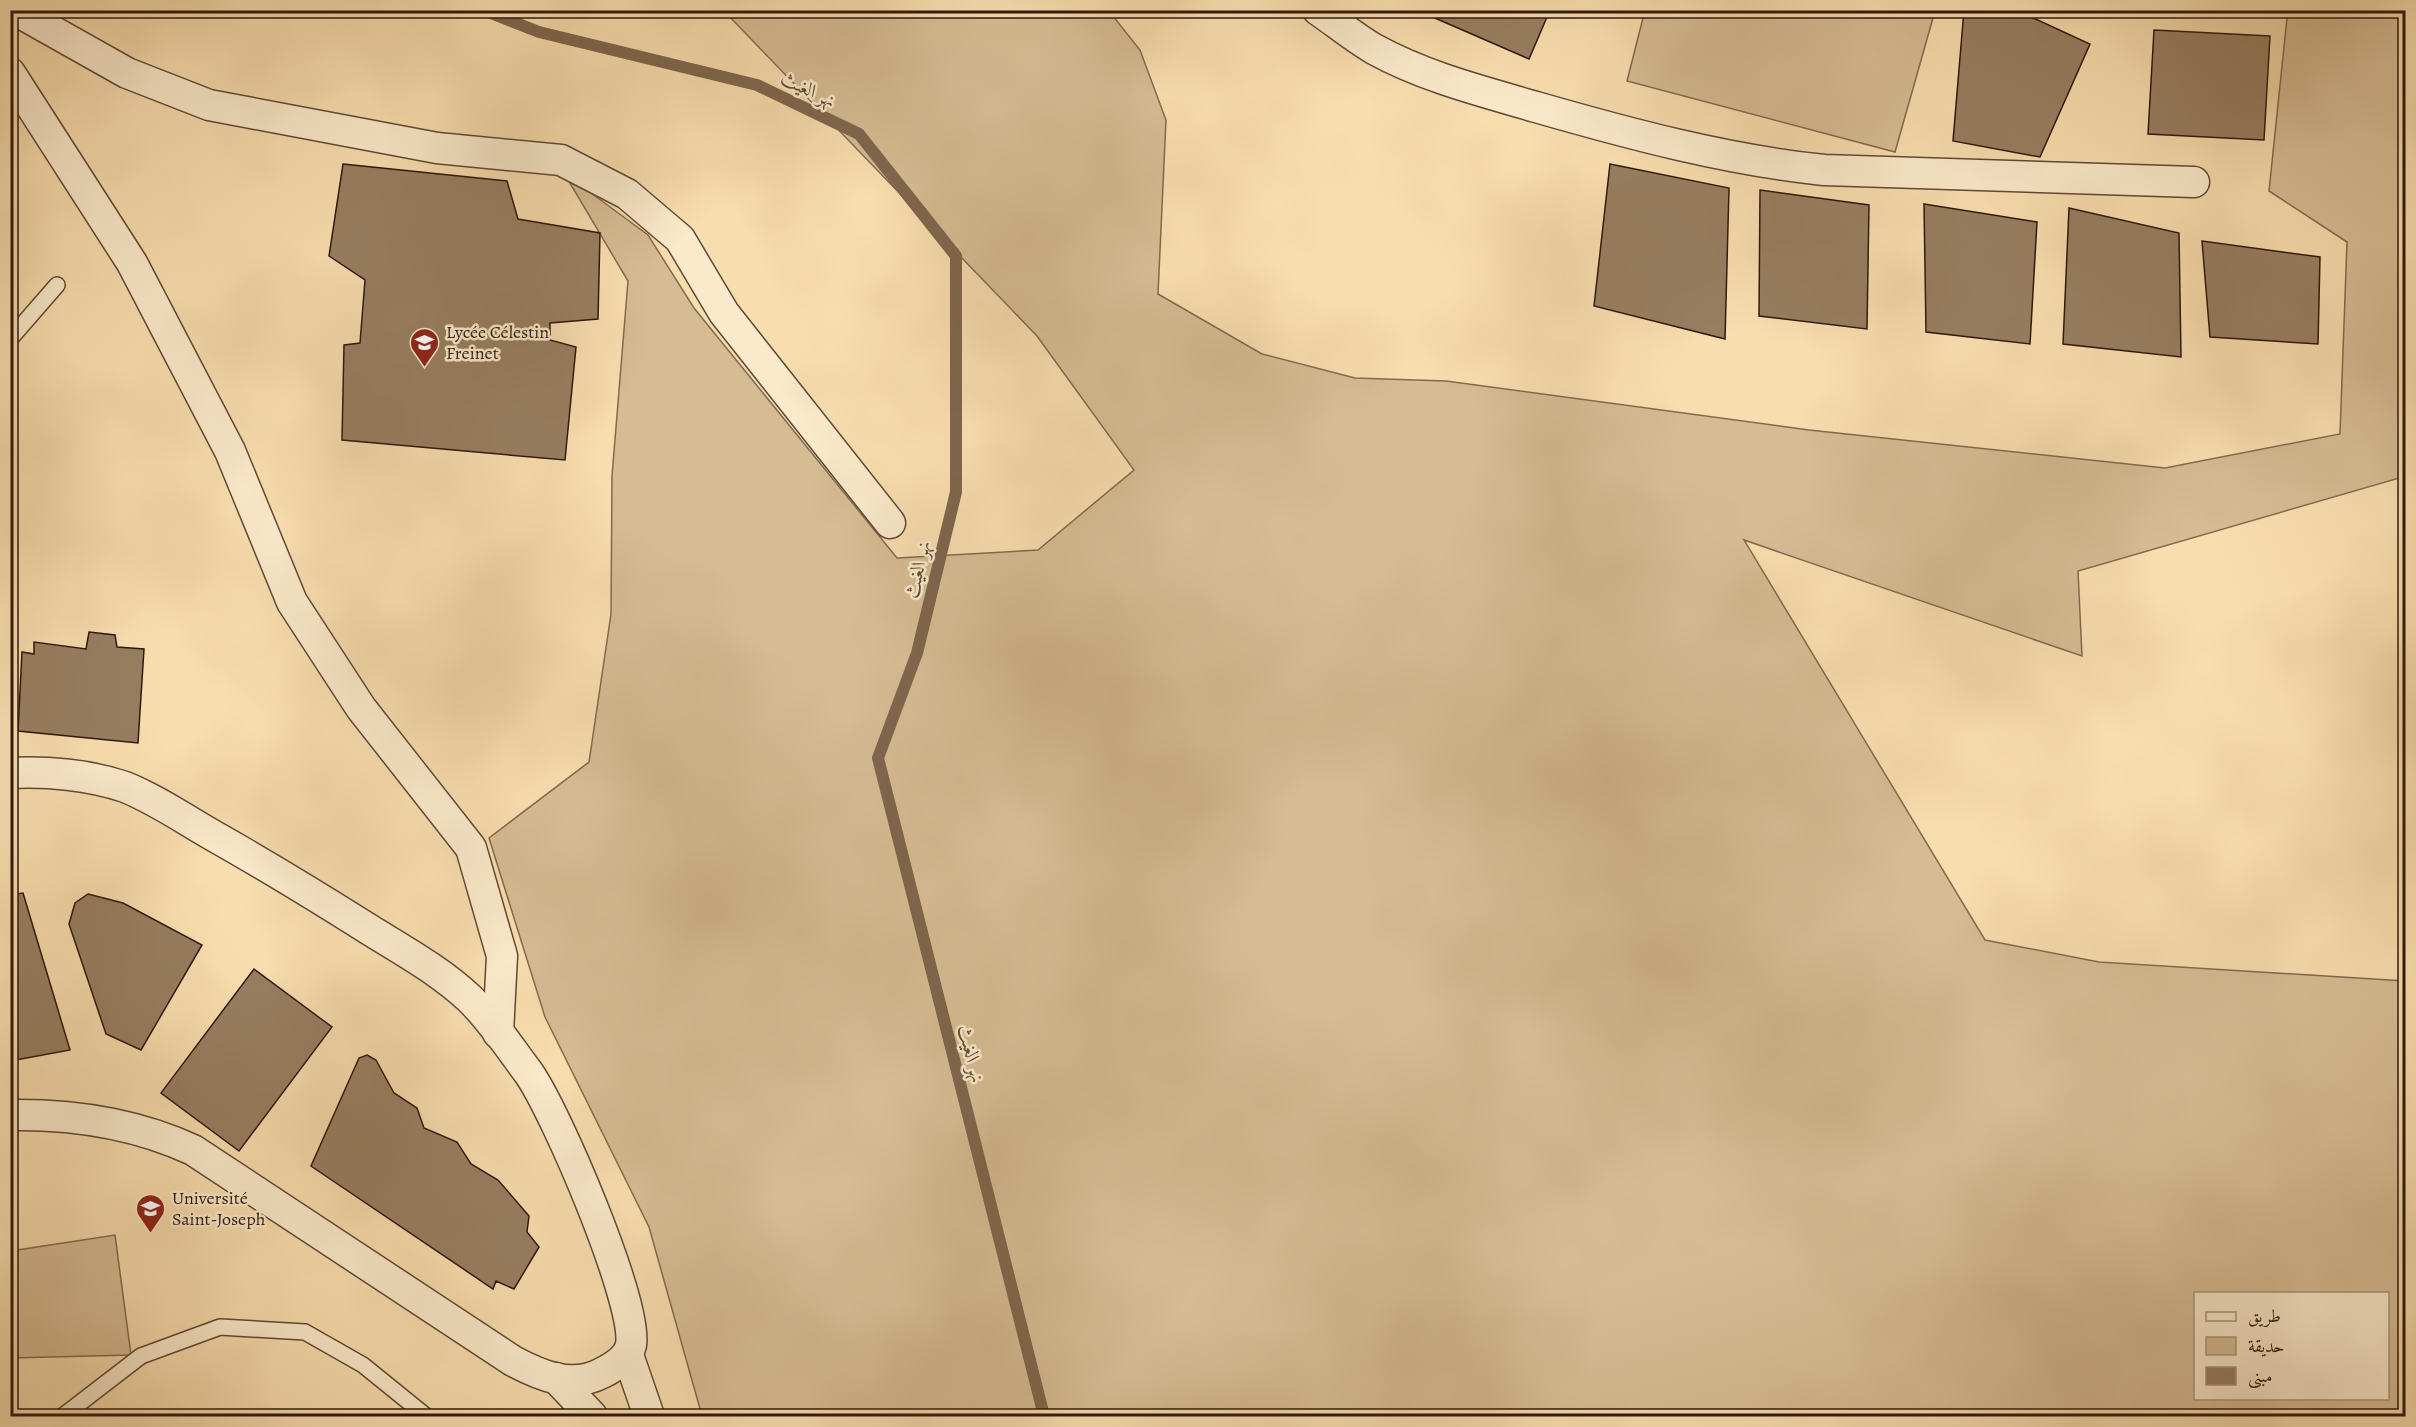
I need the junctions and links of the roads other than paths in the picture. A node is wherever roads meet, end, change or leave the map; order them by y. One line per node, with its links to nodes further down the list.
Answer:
1 (15, 10): 7 (street)
2 (1318, 10): 4 (street)
3 (10, 73): 9 (street)
4 (2194, 182)
5 (57, 285): 6 (lane)
6 (10, 339)
7 (890, 523)
8 (10, 773): 9 (street)
9 (498, 1034): 11 (street)
10 (10, 1115): 12 (street)
11 (628, 1355): 12 (street); 16 (street)
12 (556, 1378): 15 (street)
13 (63, 1416): 14 (lane)
14 (426, 1416)
15 (592, 1416)
16 (649, 1416)

